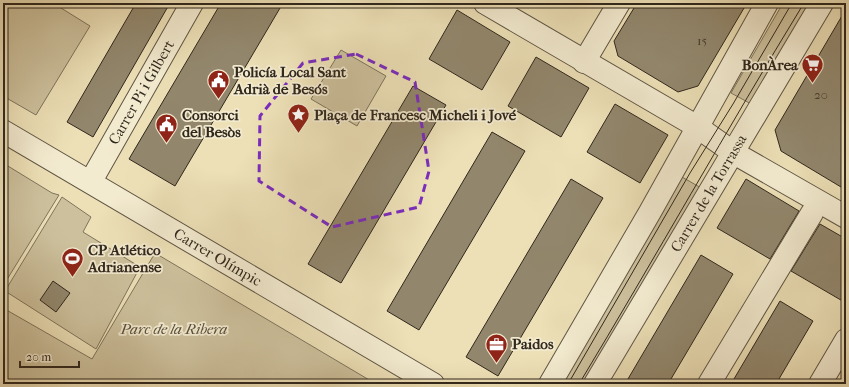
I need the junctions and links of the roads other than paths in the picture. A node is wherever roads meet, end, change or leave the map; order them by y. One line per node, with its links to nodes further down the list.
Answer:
1 (192, 3): 10 (street, Carrer Pi i Gilbert)
2 (485, 3): 6 (street)
3 (619, 3): 6 (street)
4 (767, 3): 7 (street)
5 (822, 3): 9 (street, Carrer de la Torrassa)
6 (584, 62): 7 (street)
7 (696, 126): 9 (street); 15 (street)
8 (3, 130): 10 (street, Carrer Olímpic)
9 (734, 153): 12 (street); 16 (street, Carrer de la Torrassa)
10 (91, 181): 14 (street, Carrer Olímpic)
11 (812, 213): 17 (street)
12 (846, 217)
13 (846, 340): 18 (street)
14 (433, 384)
15 (550, 384)
16 (595, 384)
17 (709, 384)
18 (820, 384)

